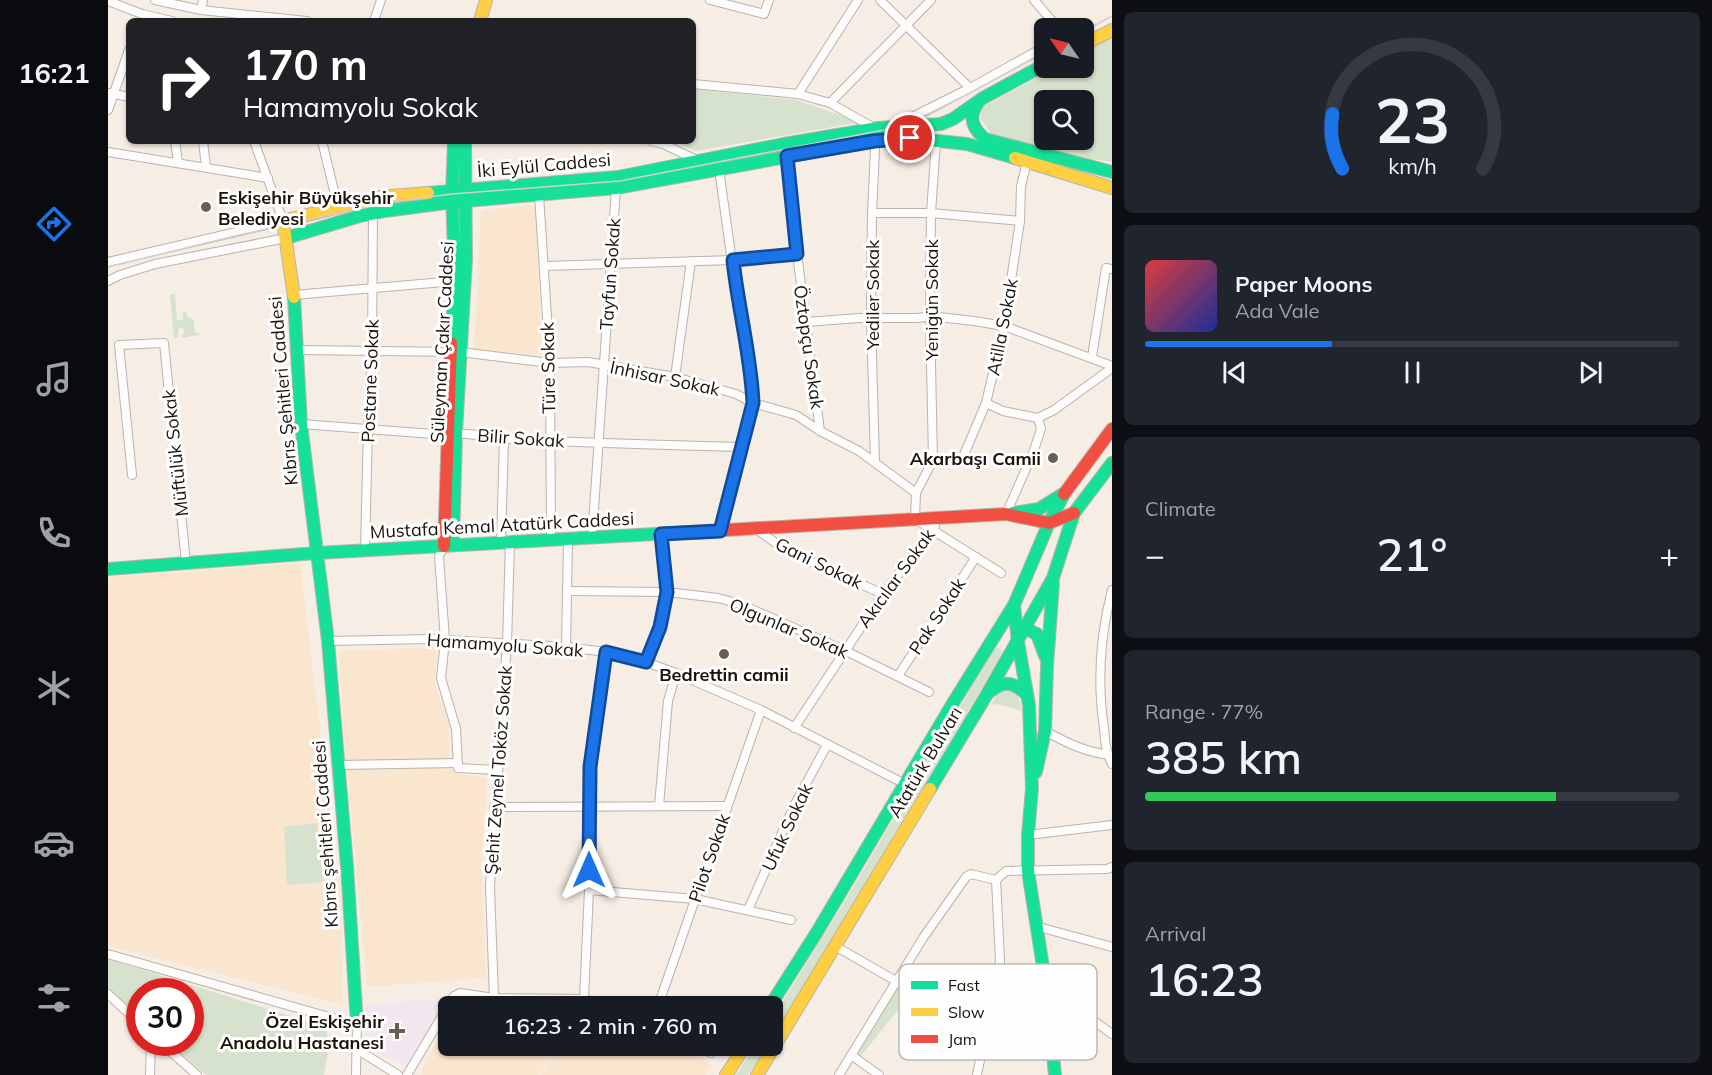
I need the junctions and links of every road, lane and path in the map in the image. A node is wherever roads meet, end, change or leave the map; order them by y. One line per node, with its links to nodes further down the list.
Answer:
1 (155, 0): 12 (street)
2 (203, 0): 12 (street)
3 (381, 0): 15 (street)
4 (486, 0): 16 (main road)
5 (710, 0): 6 (street)
6 (769, 0)
7 (858, 0): 27 (street)
8 (880, 0): 18 (street)
9 (931, 0): 18 (street)
10 (1034, 0): 17 (street)
11 (108, 1): 13 (street)
12 (201, 10): 14 (street)
13 (141, 17)
14 (278, 18)
15 (375, 18)
16 (481, 18)
17 (1049, 18)
18 (906, 24): 25 (street); 30 (street)
19 (1112, 30): 20 (main road)
20 (1094, 39)
21 (1034, 53): 25 (street)
22 (126, 57): 26 (street)
23 (1034, 71): 29 (main road, İki Eylül Caddesi)
24 (696, 84): 27 (street)
25 (970, 88): 32 (street)
26 (111, 93): 28 (street); 31 (street)
27 (798, 94): 30 (street)
28 (126, 97)
29 (983, 98): 32 (main road, İki Eylül Caddesi); 49 (main road)
30 (830, 103): 33 (street)
31 (108, 110)
32 (891, 128): 33 (main road, İki Eylül Caddesi)
33 (875, 135): 34 (main road, İki Eylül Caddesi); 43 (main road, İki Eylül Caddesi); 45 (main road, İki Eylül Caddesi); 58 (street, Yediler Sokak)
34 (936, 141): 46 (main road, İki Eylül Caddesi); 59 (street, Yenigün Sokak)
35 (175, 144): 44 (street)
36 (203, 144): 47 (street)
37 (255, 144): 50 (street, Kıbrıs Şehitleri Caddesi)
38 (323, 144): 56 (street)
39 (454, 144): 54 (main road, Süleyman Çakır Caddesi)
40 (465, 144): 55 (main road, Süleyman Çakır Caddesi)
41 (663, 144): 45 (street)
42 (108, 152): 44 (street)
43 (787, 156): 48 (main road, İki Eylül Caddesi); 63 (street, Öztopçu Sokak)
44 (178, 162): 47 (street)
45 (702, 162): 55 (main road, İki Eylül Caddesi)
46 (1027, 162): 52 (main road, İki Eylül Caddesi); 61 (street, Atilla Sokak)
47 (206, 167): 50 (street)
48 (719, 169): 51 (main road, İki Eylül Caddesi); 64 (street)
49 (1112, 172)
50 (268, 178): 60 (street, Kıbrıs Şehitleri Caddesi)
51 (616, 188): 53 (main road, İki Eylül Caddesi); 67 (street, Tayfun Sokak)
52 (1112, 188)
53 (539, 195): 55 (main road, İki Eylül Caddesi); 68 (street, Türe Sokak)
54 (452, 196): 55 (main road, İki Eylül Caddesi); 56 (main road, İki Eylül Caddesi); 57 (main road, İki Eylül Caddesi); 71 (main road, Süleyman Çakır Caddesi)
55 (466, 196): 80 (main road, Süleyman Çakır Caddesi)
56 (338, 207): 60 (main road, İki Eylül Caddesi)
57 (373, 213): 62 (main road, İki Eylül Caddesi); 72 (street, Postane Sokak)
58 (872, 213): 59 (street); 75 (street, Yediler Sokak)
59 (931, 213): 61 (street); 74 (street, Yenigün Sokak)
60 (283, 221): 62 (main road, Kıbrıs Şehitleri Caddesi); 66 (street, İki Eylül Caddesi)
61 (1020, 221): 77 (street, Atilla Sokak)
62 (286, 238): 70 (street, İki Eylül Caddesi); 73 (main road, Kıbrıs Şehitleri Caddesi)
63 (797, 254): 64 (street); 76 (street, Öztopçu Sokak)
64 (733, 260): 65 (street); 86 (street)
65 (691, 261): 67 (street); 85 (street)
66 (108, 262)
67 (612, 263): 68 (street); 83 (street, Tayfun Sokak)
68 (545, 266): 82 (street, Türe Sokak)
69 (1112, 269): 81 (street)
70 (108, 281)
71 (455, 281): 72 (street); 80 (main road, Süleyman Çakır Caddesi)
72 (372, 287): 73 (street); 79 (street, Postane Sokak)
73 (294, 295): 78 (main road, Kıbrıs Şehitleri Caddesi)
74 (930, 316): 75 (street); 77 (street); 98 (street, Yenigün Sokak)
75 (871, 318): 76 (street); 99 (street, Yediler Sokak)
76 (806, 322): 92 (street, Öztopçu Sokak)
77 (1004, 326): 81 (street); 87 (street, Atilla Sokak)
78 (296, 350): 79 (street, İnhisar Sokak); 89 (main road, Kıbrıs Şehitleri Caddesi)
79 (372, 351): 80 (street, İnhisar Sokak); 90 (street, Postane Sokak)
80 (455, 352): 82 (street, İnhisar Sokak); 93 (main road, Süleyman Çakır Caddesi)
81 (1092, 357): 84 (street)
82 (550, 363): 83 (street, İnhisar Sokak); 95 (street, Türe Sokak)
83 (602, 365): 85 (street, İnhisar Sokak); 96 (street, Tayfun Sokak)
84 (1112, 367): 88 (street)
85 (675, 377): 86 (street, İnhisar Sokak)
86 (753, 403): 92 (street, İnhisar Sokak); 97 (street)
87 (986, 403): 88 (street); 98 (street, Atilla Sokak)
88 (1038, 418): 105 (street)
89 (301, 424): 90 (street, Bilir Sokak); 119 (main road, Kıbrıs Şehitleri Caddesi)
90 (368, 428): 93 (street, Bilir Sokak); 117 (street, Postane Sokak)
91 (1112, 429): 102 (main road, Atatürk Bulvarı)
92 (820, 430): 99 (street, İnhisar Sokak)
93 (452, 434): 94 (street, Bilir Sokak); 116 (main road, Süleyman Çakır Caddesi)
94 (504, 439): 95 (street, Bilir Sokak); 115 (street, Şehit Zeynel Toköz Sokak)
95 (549, 440): 96 (street, Bilir Sokak); 114 (street, Türe Sokak)
96 (598, 444): 97 (street, Bilir Sokak); 112 (street, Tayfun Sokak)
97 (741, 447): 110 (street)
98 (933, 460): 103 (street)
99 (874, 461): 103 (street, İnhisar Sokak)
100 (1112, 463): 104 (main road)
101 (132, 475): 121 (street, Müftülük Sokak)
102 (1065, 492): 105 (main road); 108 (main road, Atatürk Bulvarı)
103 (916, 493): 106 (street)
104 (1074, 513): 108 (main road); 124 (main road)
105 (1006, 514): 107 (main road, Mustafa Kemal Atatürk Caddesi); 108 (main road, Mustafa Kemal Atatürk Caddesi); 118 (main road)
106 (915, 519): 107 (main road, Mustafa Kemal Atatürk Caddesi); 109 (main road, Mustafa Kemal Atatürk Caddesi)
107 (936, 524): 120 (street); 128 (street, Akıcılar Sokak)
108 (1049, 524): 118 (main road, Atatürk Bulvarı)
109 (756, 529): 110 (main road, Mustafa Kemal Atatürk Caddesi); 128 (street, Gani Sokak)
110 (720, 531): 111 (main road, Mustafa Kemal Atatürk Caddesi)
111 (661, 534): 112 (main road, Mustafa Kemal Atatürk Caddesi); 127 (street)
112 (592, 539): 113 (main road, Mustafa Kemal Atatürk Caddesi)
113 (568, 540): 114 (main road, Mustafa Kemal Atatürk Caddesi); 126 (street)
114 (550, 541): 115 (main road, Mustafa Kemal Atatürk Caddesi)
115 (505, 543): 116 (main road, Mustafa Kemal Atatürk Caddesi); 136 (street, Şehit Zeynel Toköz Sokak)
116 (449, 546): 117 (main road, Mustafa Kemal Atatürk Caddesi); 133 (street)
117 (365, 550): 119 (main road, Mustafa Kemal Atatürk Caddesi)
118 (1038, 552): 129 (main road, Atatürk Bulvarı)
119 (317, 553): 121 (main road, Mustafa Kemal Atatürk Caddesi); 134 (main road, Kıbrıs Şehitleri Caddesi)
120 (976, 557): 123 (street); 145 (street, Pak Sokak)
121 (186, 563): 122 (main road, Mustafa Kemal Atatürk Caddesi)
122 (108, 569)
123 (1001, 573)
124 (1053, 578): 131 (main road); 143 (main road)
125 (1112, 590): 130 (street)
126 (568, 591): 127 (street, Olgunlar Sokak); 138 (street)
127 (667, 592): 139 (street, Olgunlar Sokak); 142 (street)
128 (883, 594): 139 (street, Akıcılar Sokak)
129 (1014, 605): 131 (main road); 132 (main road, Atatürk Bulvarı)
130 (1110, 611): 153 (street)
131 (1021, 626): 132 (main road); 135 (main road); 143 (main road)
132 (998, 631): 137 (main road, Atatürk Bulvarı)
133 (445, 640): 134 (street, Hamamyolu Sokak); 136 (street, Hamamyolu Sokak); 154 (street)
134 (328, 641): 156 (main road, Kıbrıs şehitleri Caddesi)
135 (1017, 642): 141 (main road, Atatürk Bulvarı); 147 (main road)
136 (507, 644): 138 (street, Hamamyolu Sokak); 157 (street, Şehit Zeynel Toköz Sokak)
137 (989, 646): 141 (main road); 158 (main road, Atatürk Bulvarı)
138 (566, 647): 140 (street, Hamamyolu Sokak)
139 (844, 651): 145 (street, Olgunlar Sokak); 150 (street, Akıcılar Sokak)
140 (606, 652): 142 (street, Hamamyolu Sokak); 163 (street)
141 (1009, 657): 148 (main road, Atatürk Bulvarı)
142 (646, 662): 144 (street, Hamamyolu Sokak)
143 (1047, 666): 151 (main road)
144 (676, 673): 149 (street, Hamamyolu Sokak); 160 (street)
145 (898, 675): 146 (street, Olgunlar Sokak)
146 (929, 692)
147 (1027, 695): 148 (main road); 159 (main road)
148 (987, 696): 174 (main road, Atatürk Bulvarı)
149 (761, 710): 150 (street, Hamamyolu Sokak); 161 (street, Pilot Sokak)
150 (794, 728): 152 (street, Hamamyolu Sokak)
151 (1045, 731): 153 (street); 159 (main road)
152 (827, 745): 158 (street, Hamamyolu Sokak); 171 (street, Ufuk Sokak)
153 (1110, 755): 155 (street)
154 (458, 763): 156 (street); 157 (street)
155 (1112, 764)
156 (338, 765): 193 (main road, Kıbrıs şehitleri Caddesi)
157 (497, 770): 162 (street, Şehit Zeynel Toköz Sokak)
158 (905, 784): 189 (main road, Atatürk Bulvarı)
159 (1032, 788): 165 (main road)
160 (659, 806): 161 (street); 163 (street)
161 (727, 806): 170 (street, Pilot Sokak)
162 (494, 807): 163 (street); 186 (street, Şehit Zeynel Toköz Sokak)
163 (589, 807): 169 (street)
164 (1112, 825): 165 (street)
165 (1028, 835): 167 (main road)
166 (1112, 867): 167 (street)
167 (1028, 871): 168 (street); 173 (main road)
168 (996, 880): 177 (street); 178 (street)
169 (589, 891): 170 (street); 187 (street)
170 (695, 899): 171 (street); 188 (street, Pilot Sokak)
171 (748, 910): 172 (street)
172 (791, 920)
173 (1035, 926): 175 (street); 179 (main road)
174 (836, 946): 181 (street); 208 (main road, Atatürk Bulvarı)
175 (1112, 947)
176 (108, 954): 193 (street)
177 (907, 964)
178 (999, 964)
179 (1042, 964)
180 (899, 976): 181 (street)
181 (896, 981): 182 (street); 196 (street)
182 (899, 982)
183 (108, 994): 190 (street)
184 (454, 996): 185 (street)
185 (480, 996)
186 (494, 996)
187 (584, 996)
188 (661, 996)
189 (776, 996)
190 (126, 1011)
191 (438, 1023): 206 (street)
192 (1097, 1023): 194 (street)
193 (357, 1025): 195 (street)
194 (1112, 1034)
195 (358, 1050): 204 (street); 205 (street)
196 (851, 1055): 209 (street); 210 (street)
197 (151, 1056): 202 (street)
198 (175, 1056): 203 (street)
199 (738, 1056): 207 (main road)
200 (980, 1060): 211 (street)
201 (1053, 1060): 212 (main road)
202 (150, 1075)
203 (196, 1075)
204 (356, 1075)
205 (398, 1075)
206 (407, 1075)
207 (726, 1075)
208 (757, 1075)
209 (839, 1075)
210 (879, 1075)
211 (977, 1075)
212 (1054, 1075)

